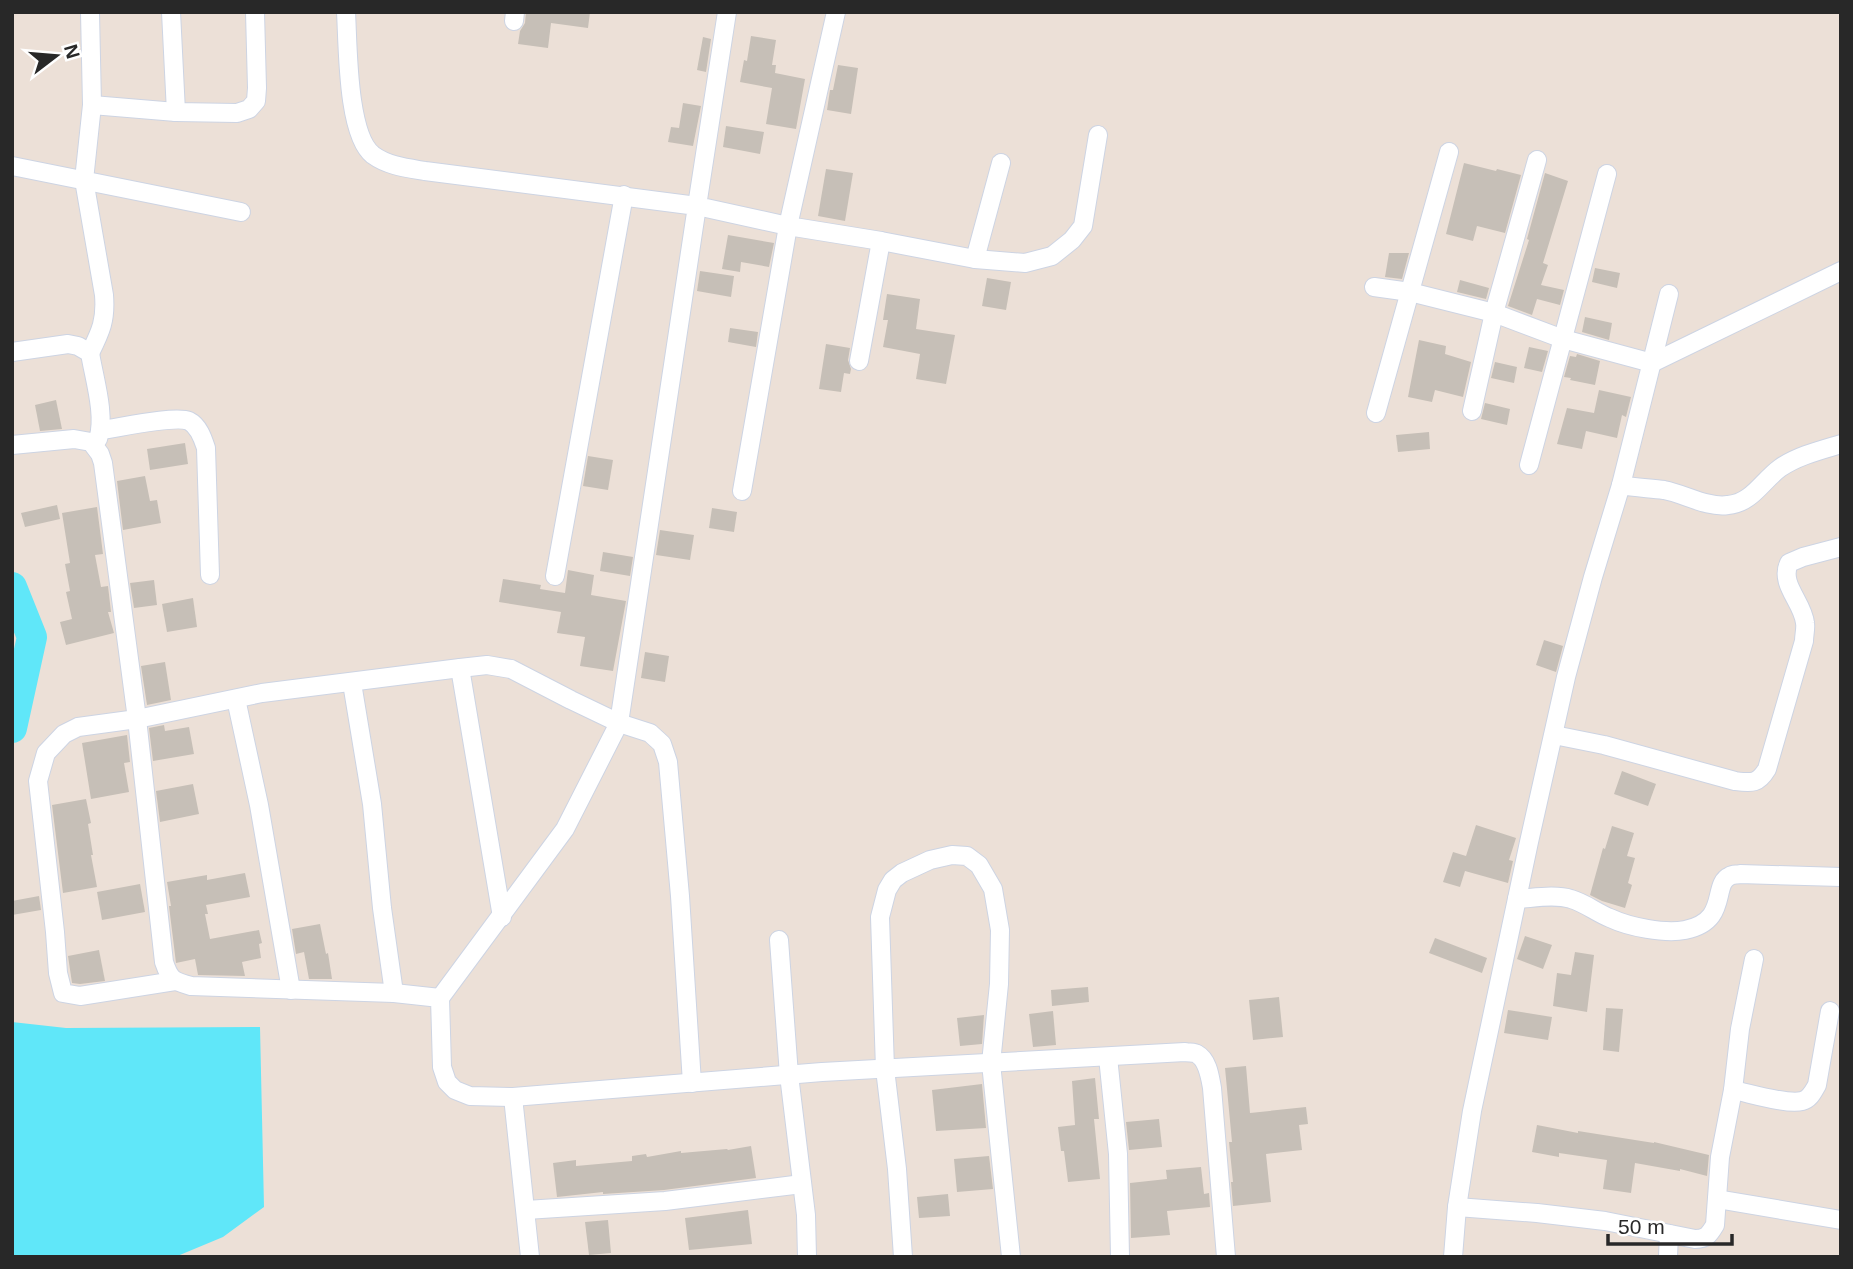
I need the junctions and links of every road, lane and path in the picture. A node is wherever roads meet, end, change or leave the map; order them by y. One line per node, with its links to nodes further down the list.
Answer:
1 (90, 12): 7 (street)
2 (172, 12): 8 (street)
3 (255, 12): 8 (street)
4 (346, 12): 16 (street)
5 (727, 12): 17 (street)
6 (835, 12): 19 (street)
7 (92, 105): 8 (street); 15 (street)
8 (176, 112)
9 (1098, 135): 21 (street)
10 (1449, 152): 24 (street)
11 (1538, 160): 26 (street)
12 (1001, 163): 21 (street)
13 (12, 166): 15 (street)
14 (1607, 174): 27 (street)
15 (84, 180): 18 (street); 29 (street)
16 (624, 195): 17 (street); 42 (street)
17 (697, 206): 19 (street); 47 (street)
18 (241, 212)
19 (788, 226): 20 (street); 39 (street)
20 (881, 241): 21 (street); 30 (street)
21 (975, 259)
22 (1841, 271): 31 (street)
23 (1374, 286): 24 (street)
24 (1409, 292): 26 (street); 33 (street)
25 (1669, 294): 31 (street)
26 (1493, 313): 27 (street); 32 (street)
27 (1563, 339): 31 (street); 37 (street)
28 (12, 352): 29 (street)
29 (90, 353): 34 (street)
30 (859, 361)
31 (1652, 363): 38 (street)
32 (1472, 411)
33 (1376, 413)
34 (98, 438): 36 (street); 41 (street); 46 (street)
35 (1841, 444): 38 (street)
36 (12, 445)
37 (1529, 464)
38 (1621, 485): 48 (street)
39 (741, 491)
40 (1841, 547): 48 (street)
41 (210, 575)
42 (555, 576)
43 (460, 668): 44 (street); 47 (street); 51 (street)
44 (352, 683): 45 (street); 56 (street)
45 (236, 699): 46 (street); 55 (street)
46 (137, 719): 54 (street); 54 (street)
47 (619, 723): 51 (street); 63 (street)
48 (1554, 734): 50 (street)
49 (1841, 877): 50 (street)
50 (1517, 899): 68 (street)
51 (502, 917): 57 (street)
52 (779, 940): 62 (street)
53 (1755, 959): 64 (street)
54 (175, 981): 55 (street)
55 (291, 990): 56 (street)
56 (394, 993): 57 (street)
57 (440, 998): 65 (street)
58 (1830, 1011): 64 (street)
59 (1108, 1057): 60 (street); 76 (street); 77 (street)
60 (991, 1063): 61 (street); 61 (street); 75 (street)
61 (885, 1069): 62 (street); 74 (street)
62 (789, 1075): 63 (street); 66 (street)
63 (692, 1083): 65 (street)
64 (1734, 1090): 67 (street)
65 (513, 1097): 69 (street)
66 (802, 1184): 69 (street); 73 (street)
67 (1717, 1199): 70 (street); 71 (street)
68 (1457, 1207): 71 (street); 78 (street)
69 (526, 1210): 72 (street)
70 (1841, 1220)
71 (1669, 1234): 79 (street)
72 (530, 1257)
73 (807, 1257)
74 (903, 1257)
75 (1011, 1257)
76 (1120, 1257)
77 (1226, 1257)
78 (1453, 1257)
79 (1668, 1257)

